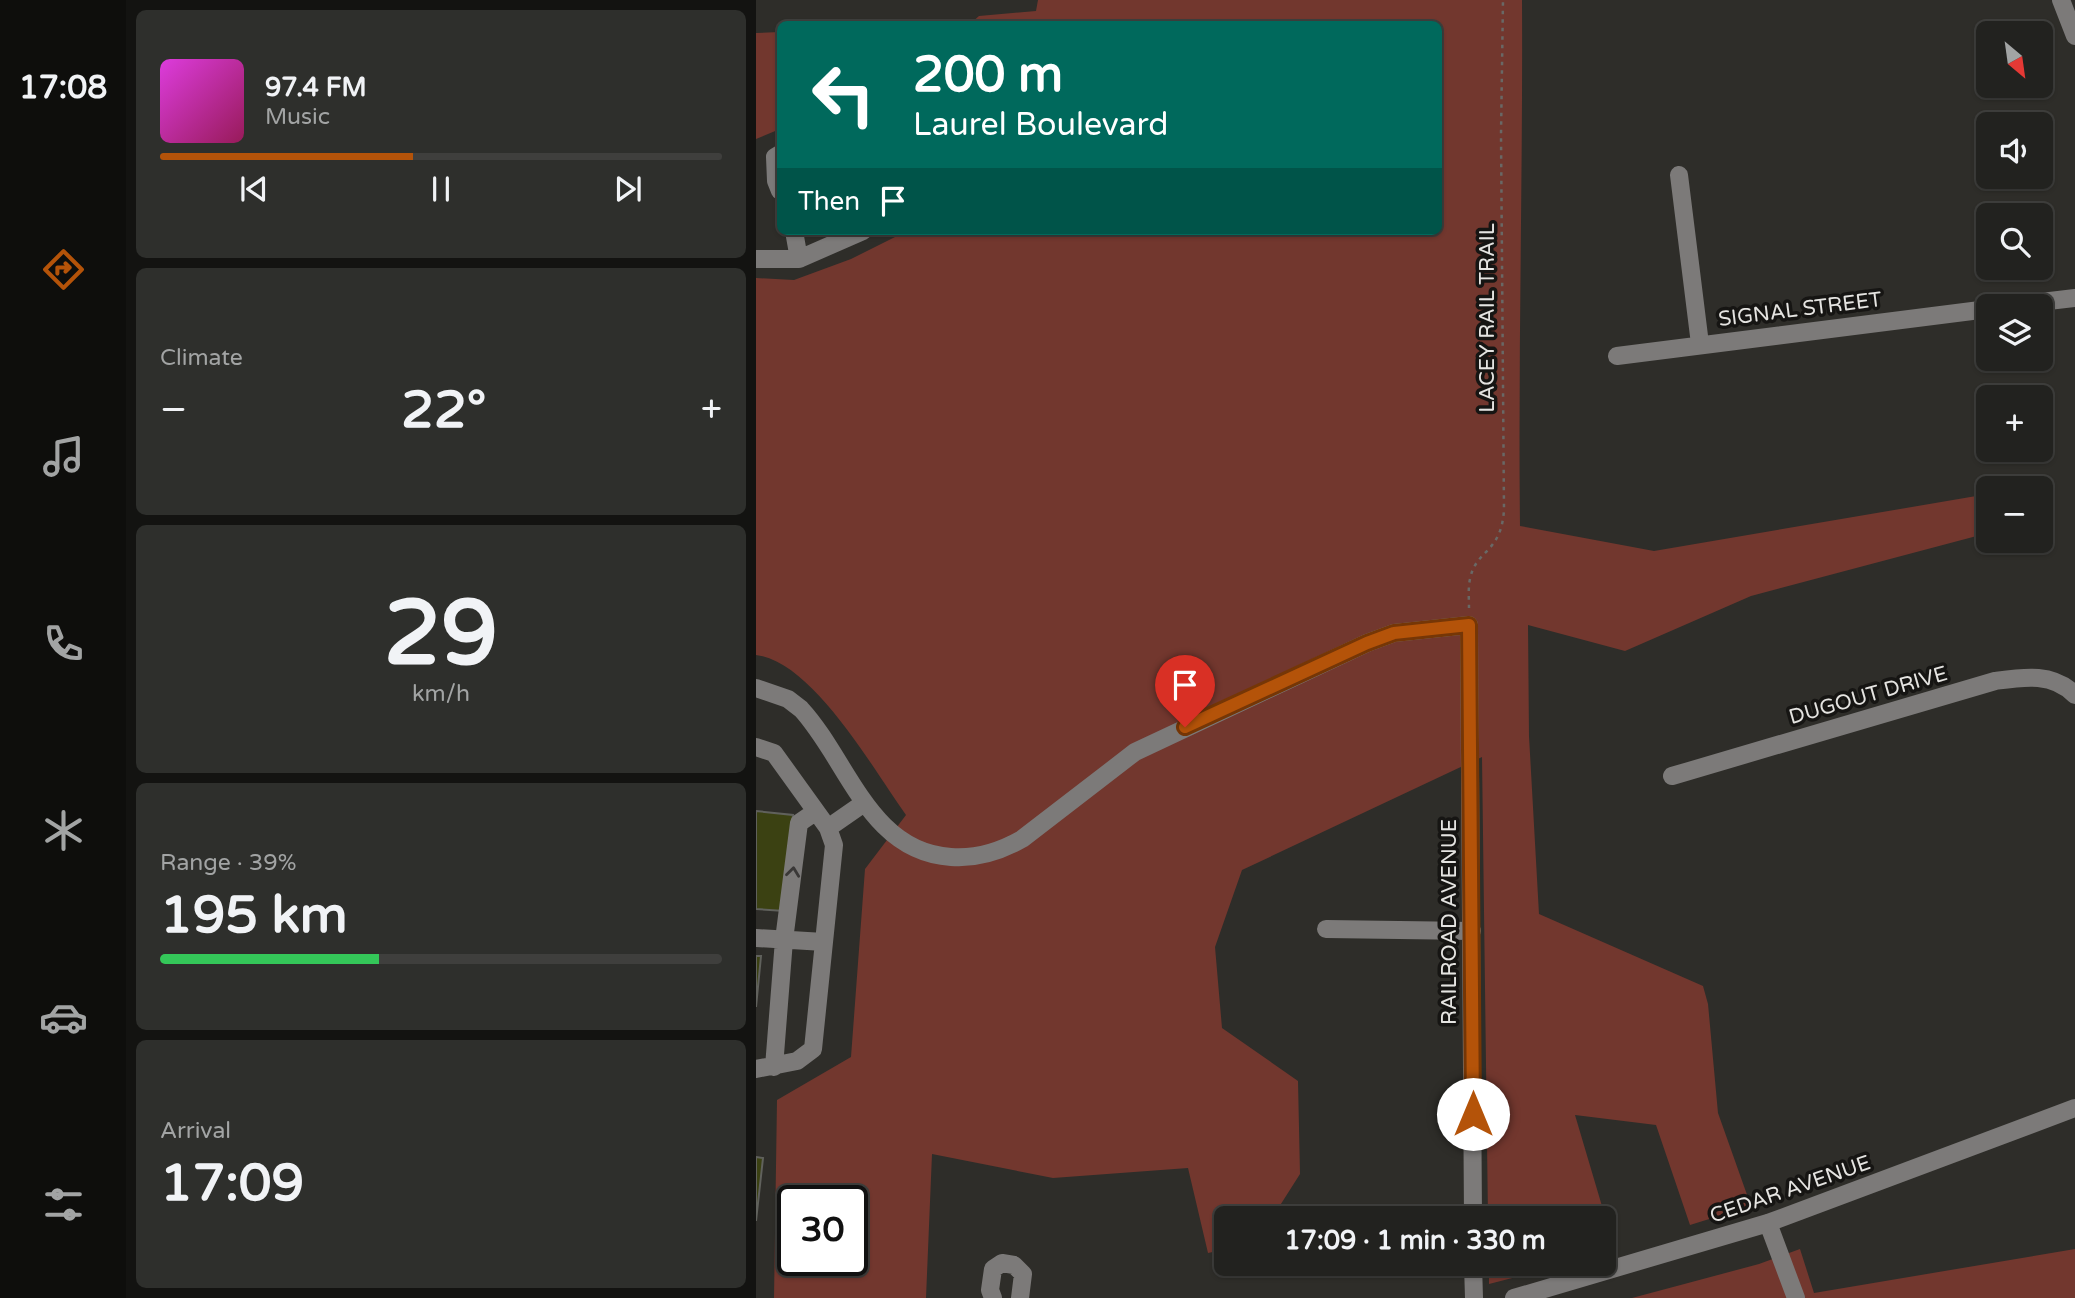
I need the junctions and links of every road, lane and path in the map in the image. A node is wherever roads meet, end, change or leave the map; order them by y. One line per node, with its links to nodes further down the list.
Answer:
1 (1503, 0): 16 (path, LACEY RAIL TRAIL)
2 (2067, 7): 3 (street)
3 (2075, 36)
4 (777, 156): 6 (street)
5 (1679, 175): 14 (street)
6 (777, 184)
7 (795, 235): 10 (street)
8 (854, 235): 10 (street)
9 (756, 259): 10 (street)
10 (799, 259)
11 (2075, 298): 12 (street)
12 (2053, 301)
13 (1976, 310): 14 (street, SIGNAL STREET)
14 (1700, 344): 15 (street, SIGNAL STREET)
15 (1617, 356)
16 (1469, 625): 21 (street); 25 (street, RAILROAD AVENUE)
17 (756, 688): 21 (street)
18 (2075, 695): 20 (street, DUGOUT DRIVE)
19 (756, 747): 22 (street)
20 (1672, 776)
21 (864, 803): 23 (street)
22 (815, 812): 23 (street); 27 (street, one-way to 22)
23 (828, 828): 28 (street)
24 (1326, 929): 25 (street)
25 (1472, 931): 31 (street, RAILROAD AVENUE)
26 (756, 938): 27 (street)
27 (784, 940): 28 (street); 29 (street)
28 (824, 942): 29 (street)
29 (765, 1068)
30 (2075, 1108): 32 (street, CEDAR AVENUE)
31 (1473, 1206)
32 (1768, 1223): 37 (street, CEDAR AVENUE); 38 (street)
33 (1474, 1276): 36 (street)
34 (993, 1298): 35 (street)
35 (1020, 1298)
36 (1474, 1298)
37 (1514, 1298)
38 (1796, 1298)

